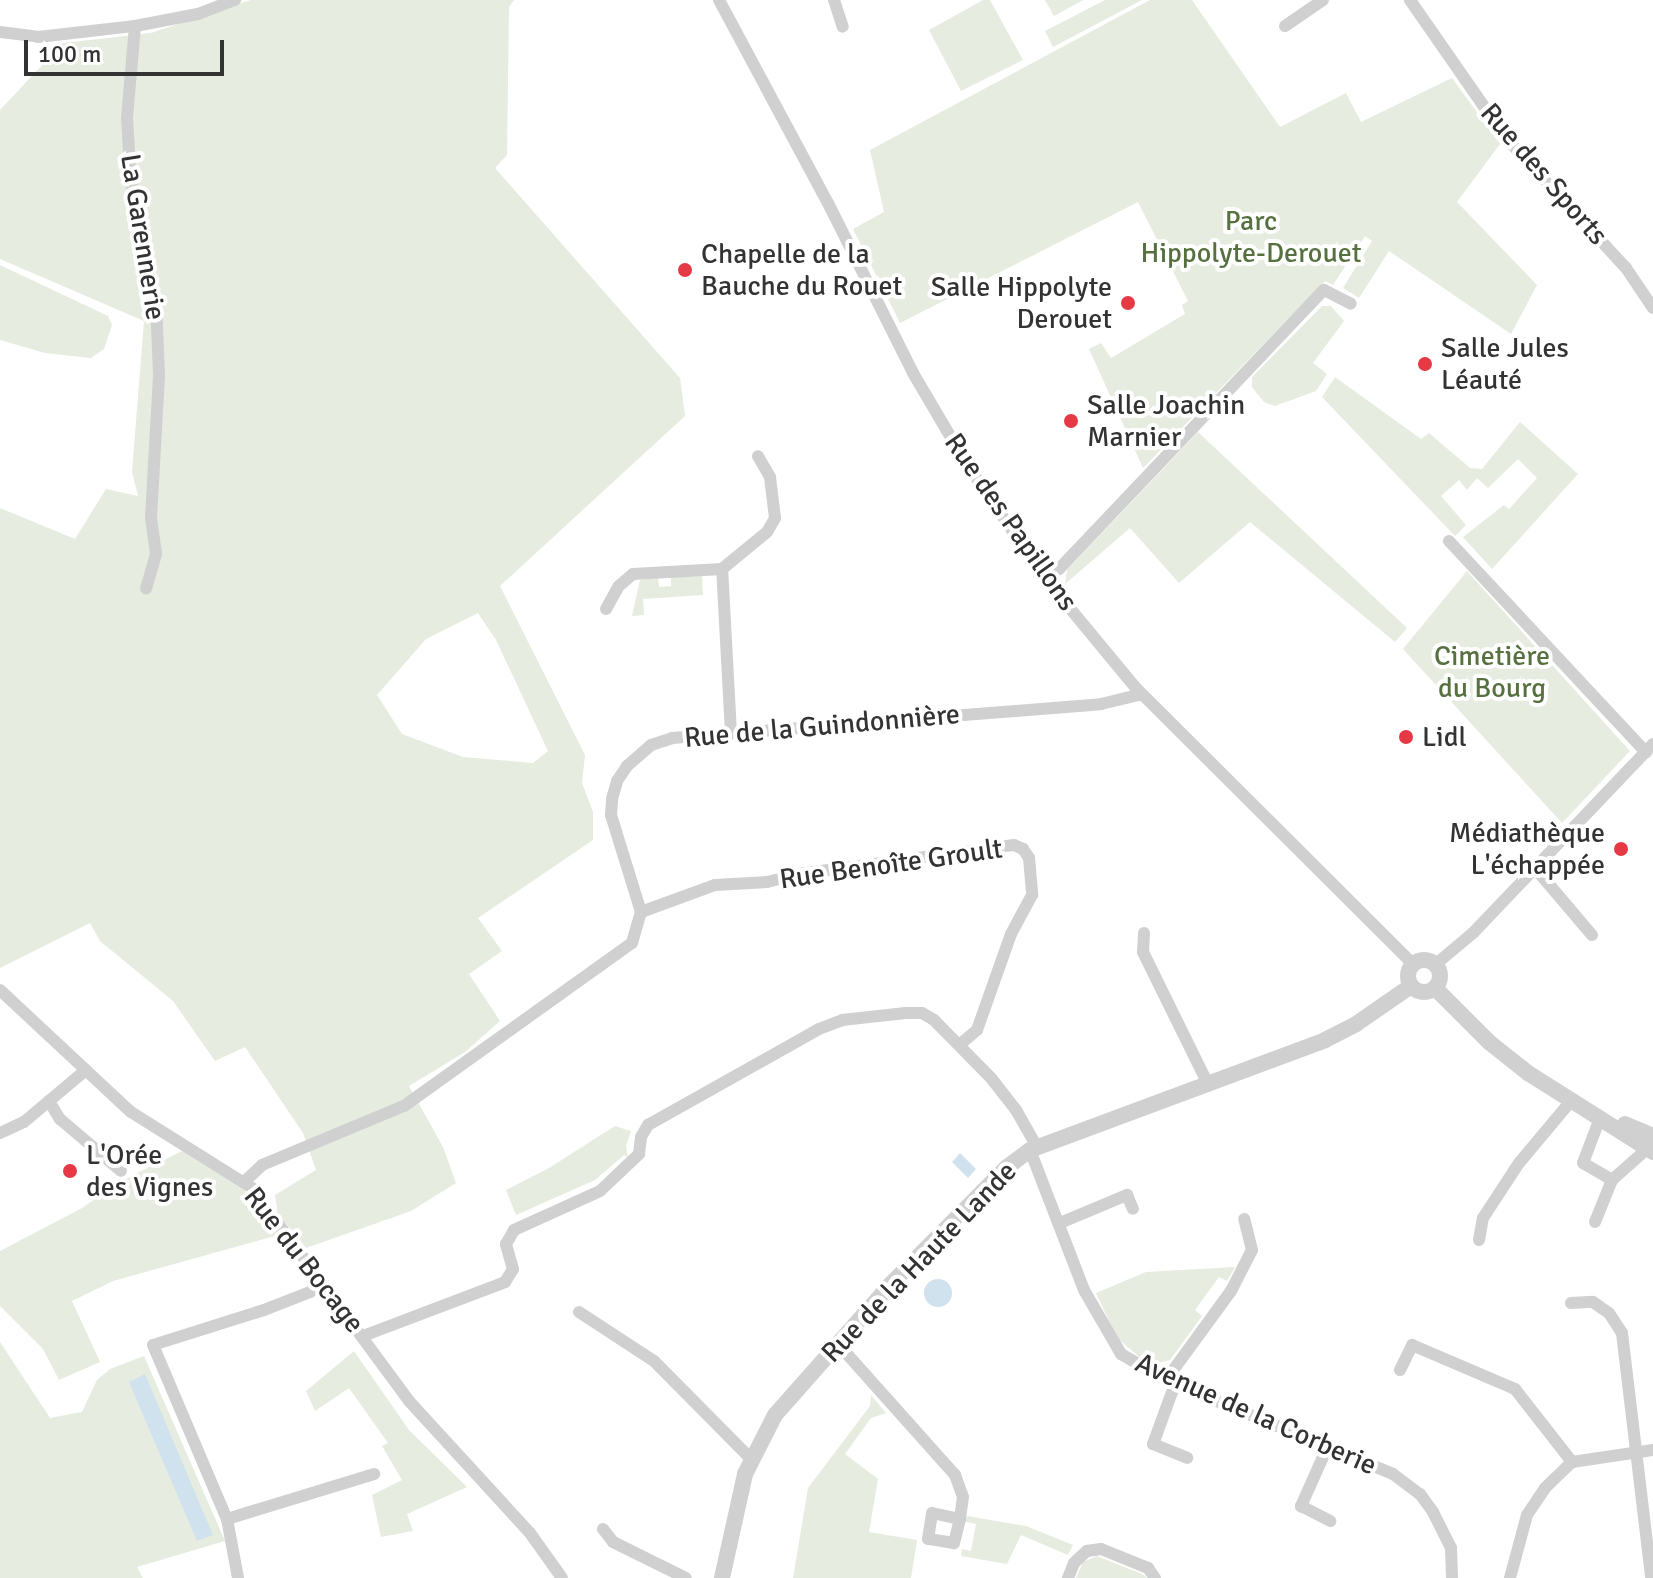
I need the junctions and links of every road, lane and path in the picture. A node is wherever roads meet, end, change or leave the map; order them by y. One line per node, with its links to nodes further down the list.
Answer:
1 (235, 0): 6 (street)
2 (719, 0): 15 (street, Rue des Papillons)
3 (834, 0): 8 (street)
4 (1323, 0): 7 (street)
5 (1410, 0): 11 (street, Rue des Sports)
6 (135, 26): 9 (street); 16 (street, La Garennerie)
7 (1285, 26)
8 (843, 27)
9 (0, 32)
10 (1351, 304): 15 (street)
11 (1653, 308)
12 (758, 456): 14 (street)
13 (1449, 541): 20 (street)
14 (722, 569): 17 (street); 19 (street)
15 (1044, 577): 18 (street, Rue des Papillons)
16 (146, 589)
17 (606, 609)
18 (1142, 694): 19 (street, Rue de la Guindonnière); 25 (street, Rue des Papillons)
19 (731, 733): 22 (street, Rue de la Guindonnière)
20 (1649, 748): 21 (street)
21 (1535, 868): 24 (street); 26 (street)
22 (641, 912): 30 (street, Rue Benoîte Groult); 41 (street)
23 (1144, 933): 32 (street)
24 (1592, 935)
25 (1413, 964): 26 (street); 27 (street)
26 (1436, 964): 28 (street)
27 (1411, 986): 28 (street); 32 (street, Rue de la Haute Lande)
28 (1435, 988): 34 (street)
29 (0, 990): 31 (street, Rue du Bocage)
30 (959, 1045): 38 (street, Avenue de la Corberie); 50 (street, Avenue de la Corberie)
31 (86, 1070): 33 (street); 41 (street, Rue du Bocage)
32 (1208, 1084): 38 (street, Rue de la Haute Lande)
33 (49, 1101): 36 (street); 39 (street)
34 (1575, 1104): 35 (street); 37 (street); 46 (street)
35 (1600, 1118): 37 (street); 40 (street)
36 (0, 1133)
37 (1651, 1145): 40 (street)
38 (1033, 1148): 45 (street, Avenue de la Corberie); 51 (street, Rue de la Haute Lande)
39 (121, 1171)
40 (1612, 1180): 44 (street)
41 (244, 1182): 47 (street, Rue du Bocage)
42 (1133, 1209): 45 (street)
43 (1244, 1219): 53 (street)
44 (1595, 1222)
45 (1060, 1223): 53 (street, Avenue de la Corberie)
46 (1479, 1240)
47 (323, 1282): 50 (street, Rue du Bocage); 61 (street)
48 (1571, 1303): 56 (street)
49 (579, 1312): 58 (street)
50 (363, 1336): 67 (street, Rue du Bocage)
51 (838, 1344): 58 (street, Rue de la Haute Lande); 62 (street)
52 (1400, 1370): 59 (street)
53 (1171, 1382): 54 (street, Avenue de la Corberie); 57 (street)
54 (1327, 1448): 63 (street); 72 (street, Avenue de la Corberie)
55 (1653, 1450): 56 (street)
56 (1636, 1453): 59 (street); 65 (street)
57 (1187, 1458)
58 (751, 1459): 69 (street, Rue de la Haute Lande)
59 (1572, 1462): 73 (street)
60 (374, 1474): 61 (street)
61 (227, 1519): 66 (street)
62 (960, 1519)
63 (1330, 1521)
64 (603, 1529): 68 (street)
65 (1651, 1556): 74 (street)
66 (238, 1578)
67 (562, 1578)
68 (686, 1578)
69 (722, 1578)
70 (1068, 1578): 71 (street)
71 (1155, 1578)
72 (1452, 1578)
73 (1510, 1578)
74 (1651, 1578)

